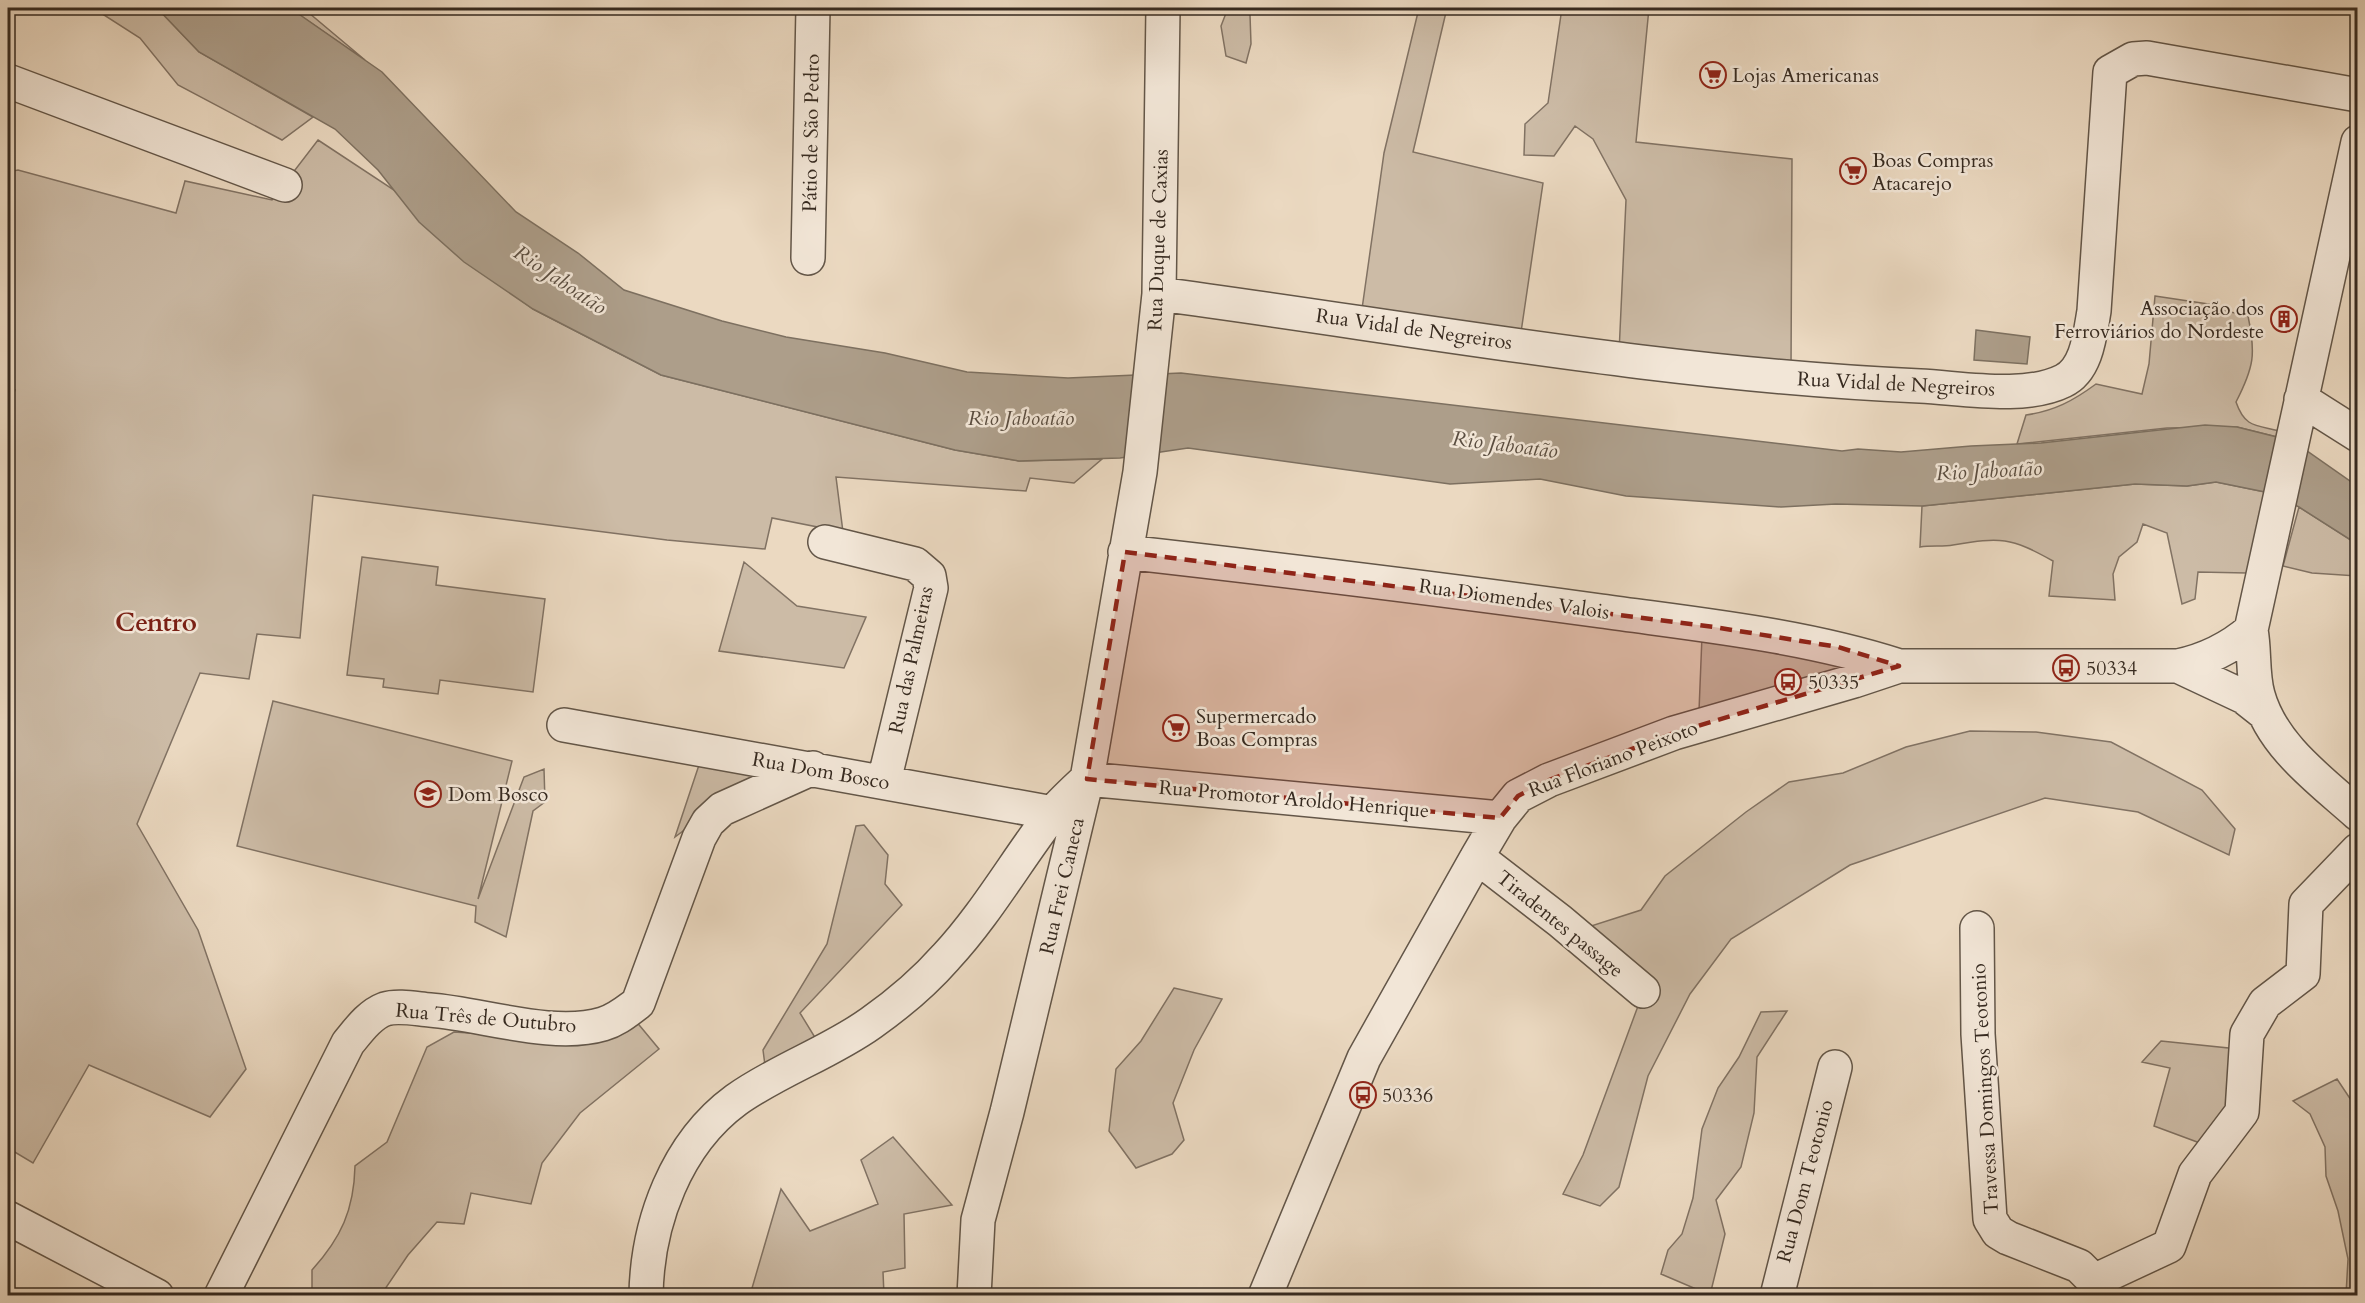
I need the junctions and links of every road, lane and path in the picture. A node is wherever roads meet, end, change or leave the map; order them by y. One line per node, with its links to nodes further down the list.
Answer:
1 (813, 8): 7 (street, Pátio de São Pedro)
2 (1163, 8): 8 (street, Rua Duque de Caxias)
3 (8, 81): 6 (street)
4 (2358, 95): 8 (street, Rua Vidal de Negreiros)
5 (2358, 142): 9 (street)
6 (285, 184)
7 (808, 258)
8 (1160, 294): 11 (street, Rua Duque de Caxias)
9 (2299, 414): 10 (street); 14 (street)
10 (2358, 435)
11 (1140, 472): 13 (street, Rua Frei Caneca)
12 (825, 542): 21 (street, Rua das Palmeiras)
13 (1125, 552): 15 (street, Rua Diomendes Valois); 20 (street, Rua Frei Caneca)
14 (2251, 630): 16 (street, Rua Floriano Peixoto); 17 (street)
15 (1899, 666): 16 (street, Rua Floriano Peixoto); 24 (street, Rua Floriano Peixoto)
16 (2178, 666): 17 (street)
17 (2264, 712): 23 (street)
18 (564, 725): 19 (street, Rua Dom Bosco)
19 (813, 768): 21 (street, Rua Dom Bosco); 33 (street, Rua Três de Outubro)
20 (1087, 779): 22 (street, Rua Frei Caneca); 24 (street, Rua Promotor Aroldo Henrique)
21 (884, 781): 22 (street, Rua Dom Bosco)
22 (1066, 813): 34 (street); 35 (street, Rua Frei Caneca)
23 (2358, 814)
24 (1500, 818): 26 (street, Rua Floriano Peixoto)
25 (2358, 850): 31 (street)
26 (1477, 857): 28 (street, Tiradentes passage); 36 (street, Rua Floriano Peixoto)
27 (1977, 928): 31 (street, Travessa Domingos Teotonio)
28 (1643, 991)
29 (1835, 1067): 37 (street, Rua Dom Teotonio)
30 (8, 1218): 32 (street)
31 (2095, 1288)
32 (157, 1296)
33 (221, 1296)
34 (646, 1296)
35 (974, 1296)
36 (1265, 1296)
37 (1776, 1296)

